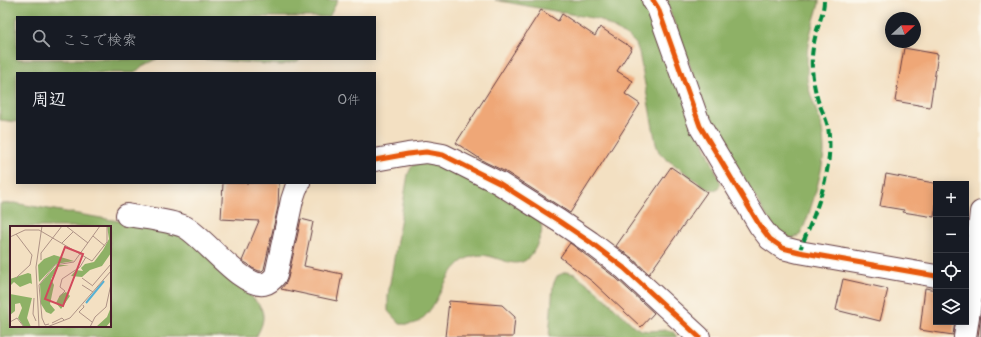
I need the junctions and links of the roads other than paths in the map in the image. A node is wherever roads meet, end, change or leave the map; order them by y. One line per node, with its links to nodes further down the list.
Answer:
1 (653, 0): 6 (street)
2 (376, 160): 8 (street)
3 (298, 184): 5 (street)
4 (981, 212): 7 (street)
5 (127, 215)
6 (933, 275)
7 (973, 283): 9 (street)
8 (699, 337)
9 (966, 337)

